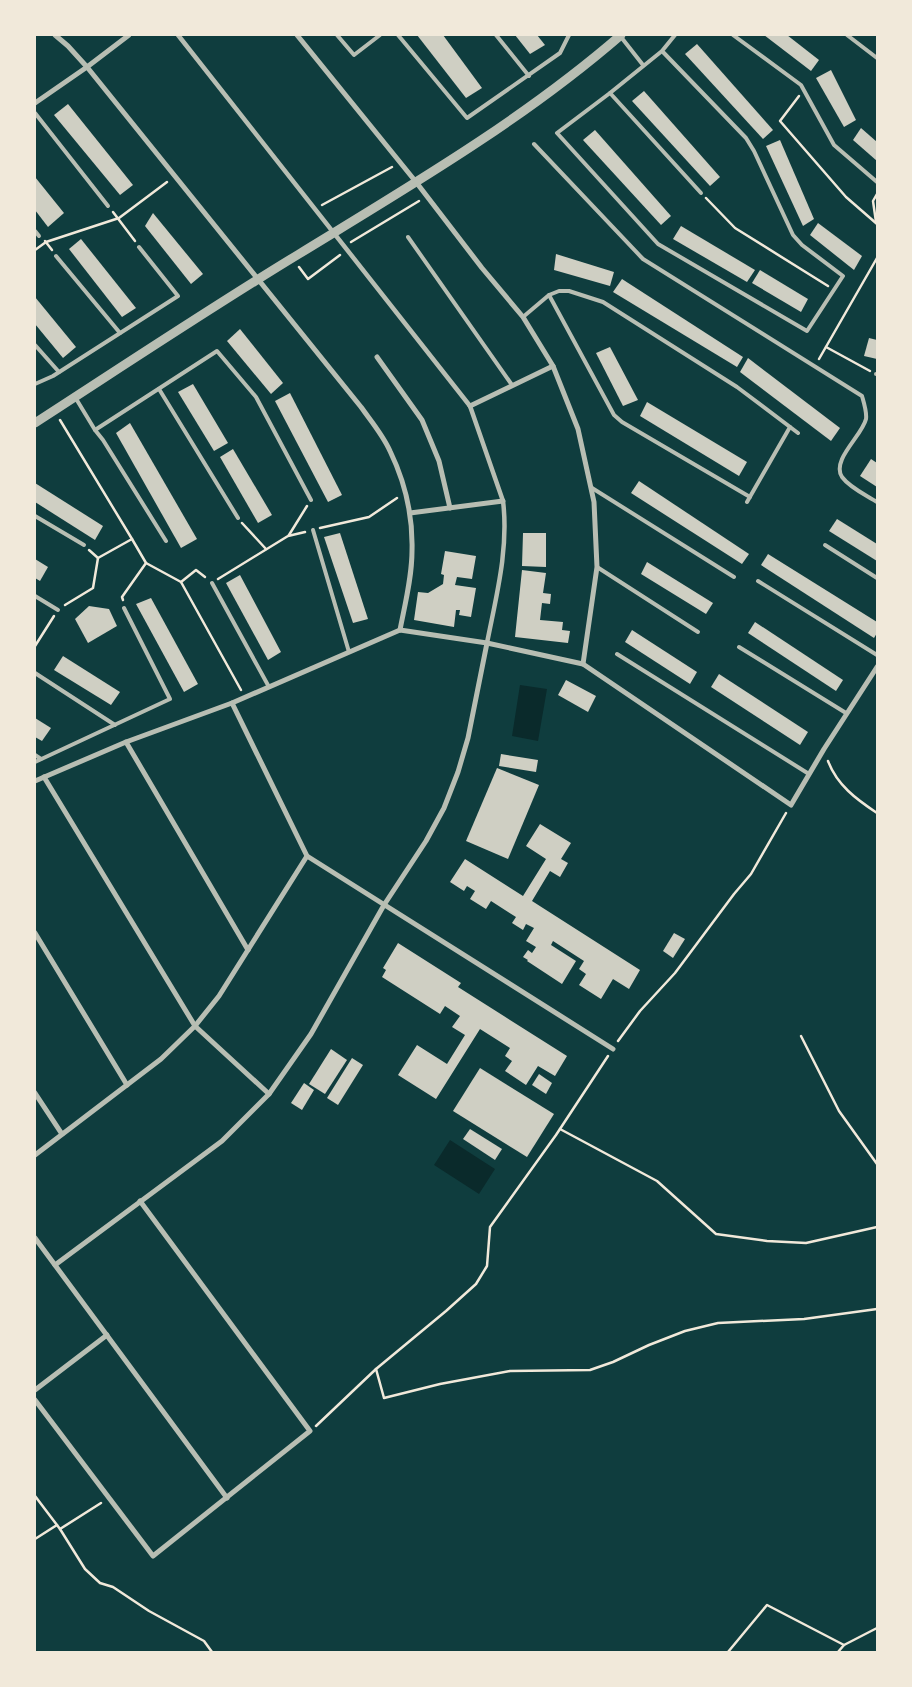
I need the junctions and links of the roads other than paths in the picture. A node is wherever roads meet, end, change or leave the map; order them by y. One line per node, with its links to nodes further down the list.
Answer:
1 (55, 35): 17 (street)
2 (129, 35): 17 (street)
3 (178, 35): 44 (street)
4 (297, 35): 23 (street)
5 (337, 35): 6 (lane)
6 (380, 35)
7 (398, 35): 18 (lane)
8 (496, 35): 18 (lane)
9 (569, 35): 18 (lane)
10 (620, 35): 16 (lane); 23 (street)
11 (675, 35): 14 (lane)
12 (733, 35): 24 (lane)
13 (847, 35): 15 (lane)
14 (662, 51): 16 (lane); 19 (lane)
15 (877, 58)
16 (643, 65): 19 (lane)
17 (87, 67): 20 (street); 32 (street)
18 (528, 76)
19 (610, 93): 25 (lane)
20 (35, 103)
21 (35, 114): 26 (lane)
22 (534, 144): 54 (lane)
23 (416, 182): 32 (street); 34 (street)
24 (877, 182)
25 (701, 193)
26 (108, 206)
27 (35, 231): 28 (lane)
28 (39, 236)
29 (408, 237): 41 (lane)
30 (139, 247): 35 (lane)
31 (56, 256): 35 (lane)
32 (257, 280): 43 (street); 56 (street)
33 (549, 295): 34 (lane); 46 (lane); 50 (lane)
34 (523, 317): 38 (street)
35 (120, 333): 39 (lane)
36 (35, 345): 39 (lane)
37 (377, 357): 55 (street)
38 (553, 366): 41 (street); 49 (street)
39 (59, 372): 40 (lane)
40 (35, 384)
41 (512, 385): 44 (street)
42 (159, 389): 47 (lane); 51 (lane); 58 (lane)
43 (75, 397): 45 (street); 47 (lane)
44 (470, 406): 52 (street)
45 (35, 423)
46 (790, 427): 48 (lane); 50 (lane)
47 (95, 430): 60 (lane)
48 (798, 433)
49 (592, 488): 63 (street); 64 (lane)
50 (750, 497): 53 (lane)
51 (311, 500)
52 (503, 501): 55 (street); 73 (street)
53 (747, 502)
54 (877, 502)
55 (450, 508): 56 (street)
56 (410, 513): 71 (street)
57 (35, 516): 61 (lane)
58 (238, 518)
59 (313, 530): 75 (lane)
60 (166, 541)
61 (84, 545)
62 (825, 545): 65 (lane)
63 (597, 567): 72 (lane); 78 (street)
64 (734, 577)
65 (877, 578)
66 (758, 581): 77 (lane)
67 (212, 583): 81 (lane)
68 (35, 596): 70 (lane)
69 (124, 608): 84 (lane)
70 (58, 610)
71 (400, 630): 73 (street); 75 (street)
72 (698, 632)
73 (486, 643): 78 (street); 93 (street)
74 (739, 647): 83 (lane)
75 (349, 652): 81 (street)
76 (617, 654): 89 (lane)
77 (877, 655)
78 (583, 664): 89 (street)
79 (877, 667): 83 (street)
80 (35, 674): 84 (lane)
81 (269, 687): 82 (street)
82 (232, 703): 85 (street); 92 (street)
83 (846, 713): 89 (street)
84 (115, 725): 87 (lane)
85 (126, 742): 90 (street); 95 (street)
86 (35, 755): 87 (lane)
87 (41, 759): 88 (lane)
88 (35, 762)
89 (809, 774)
90 (44, 778): 91 (street); 96 (street)
91 (35, 781)
92 (307, 856): 93 (street); 95 (street)
93 (384, 905): 97 (street); 100 (street)
94 (35, 933): 98 (street)
95 (248, 950): 96 (street)
96 (196, 1026): 98 (street); 100 (street)
97 (613, 1049)
98 (127, 1085): 101 (street)
99 (35, 1093): 101 (street)
100 (269, 1094): 103 (street)
101 (62, 1134): 102 (street)
102 (35, 1155)
103 (140, 1201): 105 (street); 109 (street)
104 (35, 1238): 105 (street)
105 (55, 1265): 106 (street)
106 (107, 1335): 107 (street); 109 (street)
107 (35, 1390)
108 (35, 1400): 109 (street)
109 (227, 1498)

